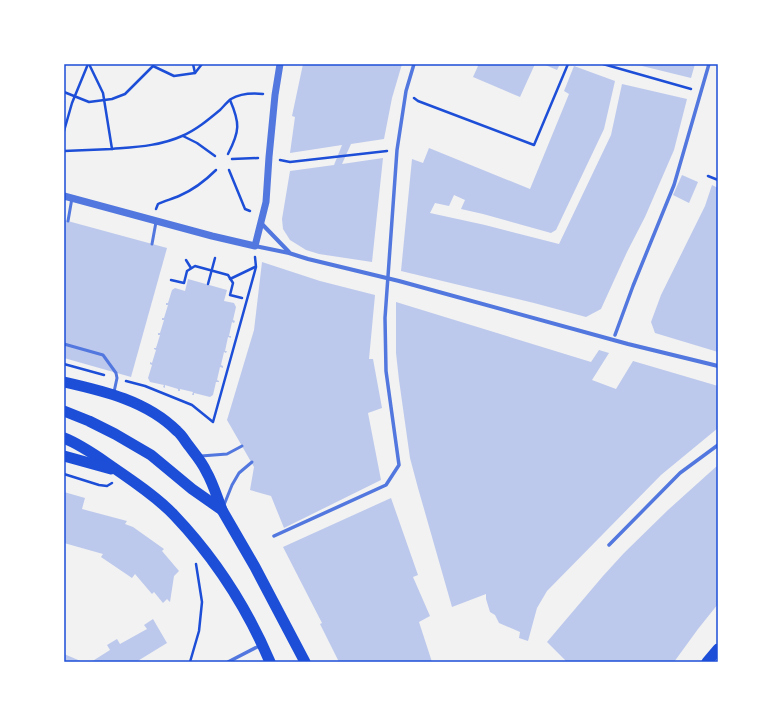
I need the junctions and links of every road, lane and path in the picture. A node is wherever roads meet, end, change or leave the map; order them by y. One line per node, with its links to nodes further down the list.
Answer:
1 (88, 64): 15 (path); 17 (path)
2 (193, 64): 9 (path)
3 (202, 64): 9 (path)
4 (280, 64): 13 (street)
5 (414, 64): 10 (street)
6 (568, 64): 10 (path)
7 (603, 64): 11 (path)
8 (709, 64): 11 (street)
9 (195, 73): 12 (path)
10 (406, 91): 18 (street)
11 (701, 91): 47 (street)
12 (64, 92)
13 (274, 95): 14 (path); 22 (street)
14 (230, 100): 16 (path); 20 (path)
15 (64, 131)
16 (182, 136): 17 (path); 21 (path)
17 (112, 149): 19 (path)
18 (396, 150): 22 (path); 42 (street)
19 (64, 151)
20 (228, 154)
21 (215, 156)
22 (268, 157): 23 (path); 34 (street)
23 (232, 159)
24 (216, 170): 30 (path)
25 (229, 170): 31 (path)
26 (708, 176): 27 (path)
27 (718, 180)
28 (64, 196): 29 (street)
29 (72, 198): 32 (lane); 33 (street)
30 (158, 204)
31 (250, 211)
32 (68, 220)
33 (156, 220): 35 (lane); 36 (street)
34 (262, 224): 36 (street); 37 (street)
35 (152, 244)
36 (255, 246): 37 (street)
37 (289, 253): 42 (street)
38 (215, 258): 41 (path)
39 (186, 260): 40 (path)
40 (191, 268): 41 (path); 44 (path)
41 (212, 271): 43 (path); 45 (path)
42 (387, 278): 50 (street); 65 (street)
43 (230, 279): 46 (path); 51 (path)
44 (171, 280)
45 (208, 284)
46 (242, 298)
47 (615, 335)
48 (64, 344): 51 (lane)
49 (64, 364): 51 (path)
50 (718, 366)
51 (117, 378): 53 (lane)
52 (64, 382): 53 (highway)
53 (114, 395): 59 (highway)
54 (64, 411): 64 (highway)
55 (64, 438): 61 (highway)
56 (718, 445): 66 (street)
57 (242, 446): 59 (lane)
58 (64, 456): 61 (highway)
59 (197, 456): 64 (highway)
60 (252, 462): 64 (lane)
61 (120, 472): 68 (highway)
62 (64, 474): 63 (path)
63 (107, 486)
64 (222, 510): 73 (highway)
65 (274, 536)
66 (609, 545)
67 (196, 563): 70 (path)
68 (262, 644): 71 (street); 72 (highway)
69 (718, 649): 74 (highway)
70 (190, 662)
71 (228, 662)
72 (270, 662)
73 (305, 662)
74 (707, 662)

